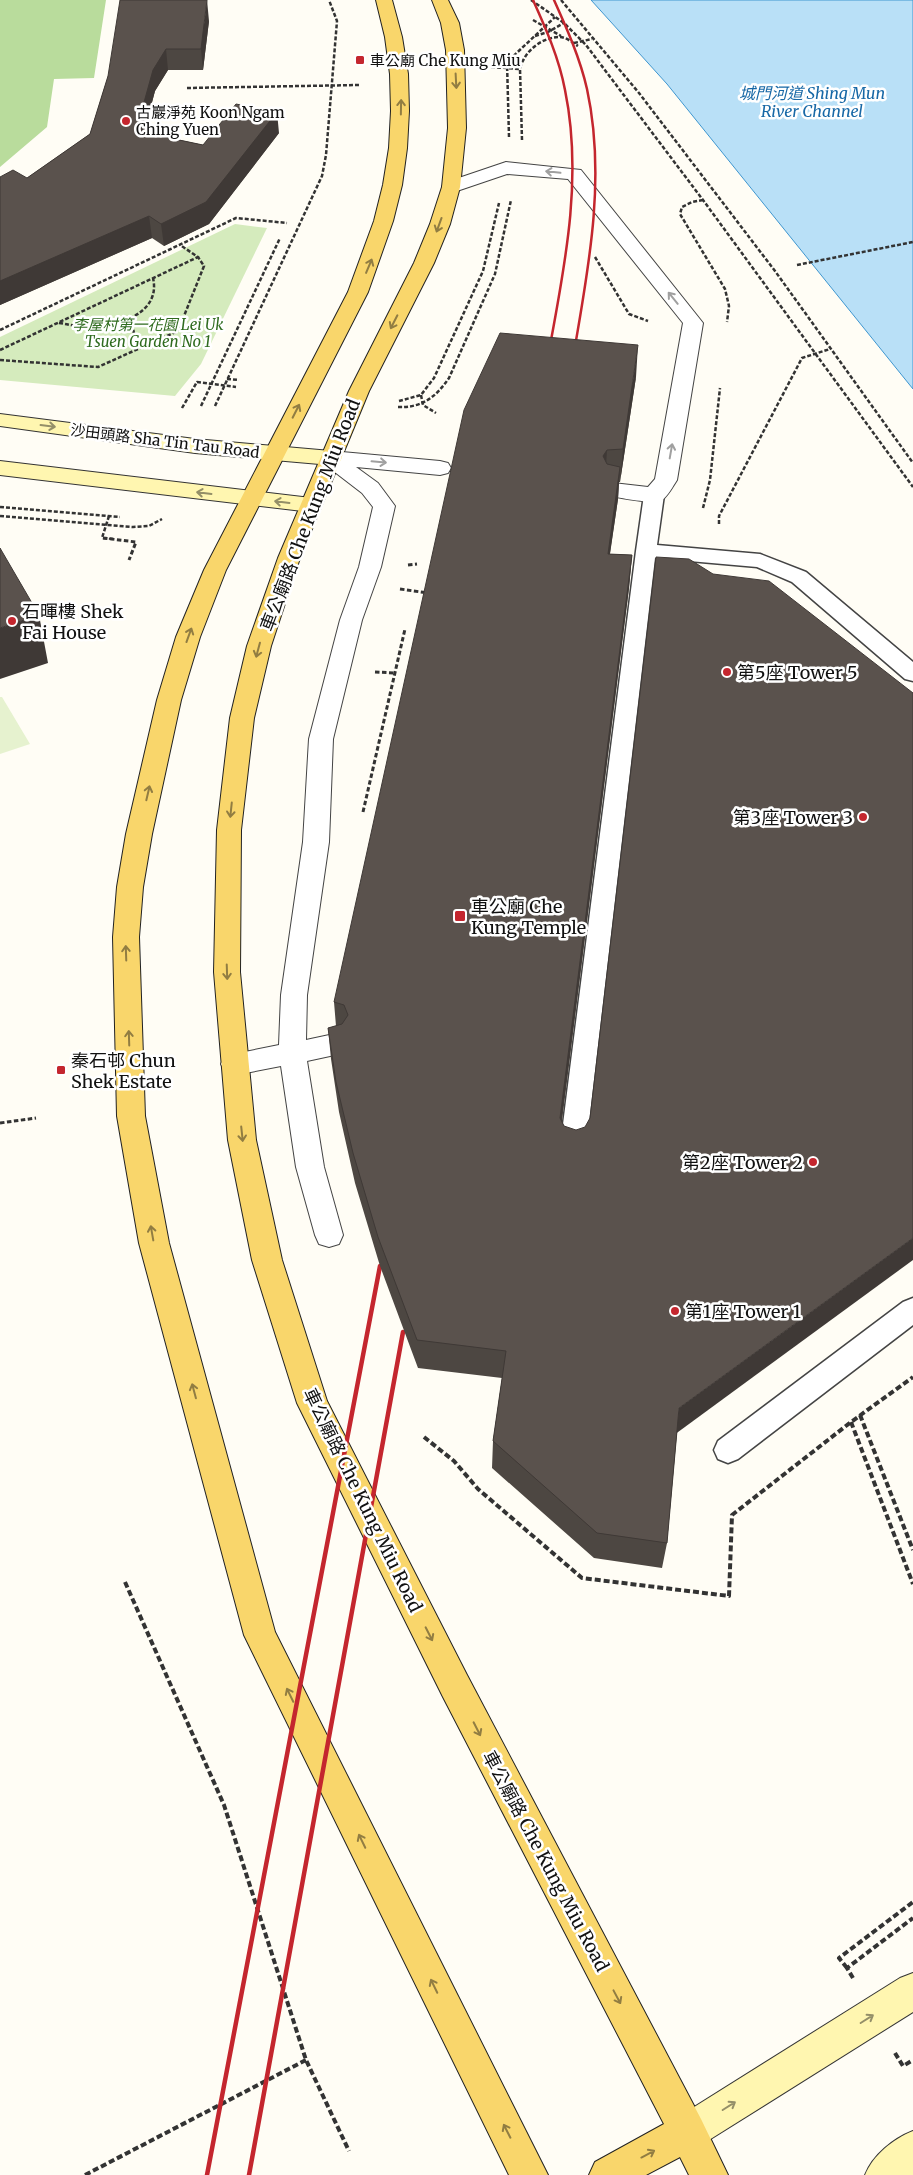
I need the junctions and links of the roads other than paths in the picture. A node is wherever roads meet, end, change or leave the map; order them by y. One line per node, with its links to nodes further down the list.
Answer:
1 (384, 0): 5 (main road, one-way to 1)
2 (440, 0): 3 (main road, 車公廟路 Che Kung Miu Road, one-way to 3)
3 (451, 187): 6 (main road, 車公廟路 Che Kung Miu Road, one-way to 6); 10 (street, one-way to 3)
4 (0, 420): 5 (street, 沙田頭路 Sha Tin Tau Road, one-way to 5)
5 (274, 454): 6 (street, 沙田頭路 Sha Tin Tau Road); 11 (main road)
6 (331, 458): 8 (street, one-way to 8); 12 (main road, 車公廟路 Che Kung Miu Road); 16 (street)
7 (0, 468): 11 (street, one-way to 7)
8 (440, 468)
9 (613, 490): 10 (street)
10 (654, 495): 13 (lane)
11 (252, 498): 12 (street, one-way to 11); 25 (main road, one-way to 11)
12 (311, 505): 17 (main road, 車公廟路 Che Kung Miu Road, one-way to 17)
13 (646, 551): 14 (lane); 18 (lane)
14 (913, 674)
15 (334, 1045): 16 (street)
16 (292, 1052): 17 (street); 19 (street)
17 (235, 1064): 23 (main road, 車公廟路 Che Kung Miu Road, one-way to 23)
18 (573, 1148)
19 (329, 1235)
20 (913, 1310): 21 (lane)
21 (728, 1450)
22 (913, 1991): 23 (street, one-way to 22)
23 (688, 2132): 26 (main road, one-way to 23); 27 (main road, 車公廟路 Che Kung Miu Road)
24 (913, 2150): 28 (street)
25 (529, 2175)
26 (608, 2175)
27 (709, 2175)
28 (884, 2175)

